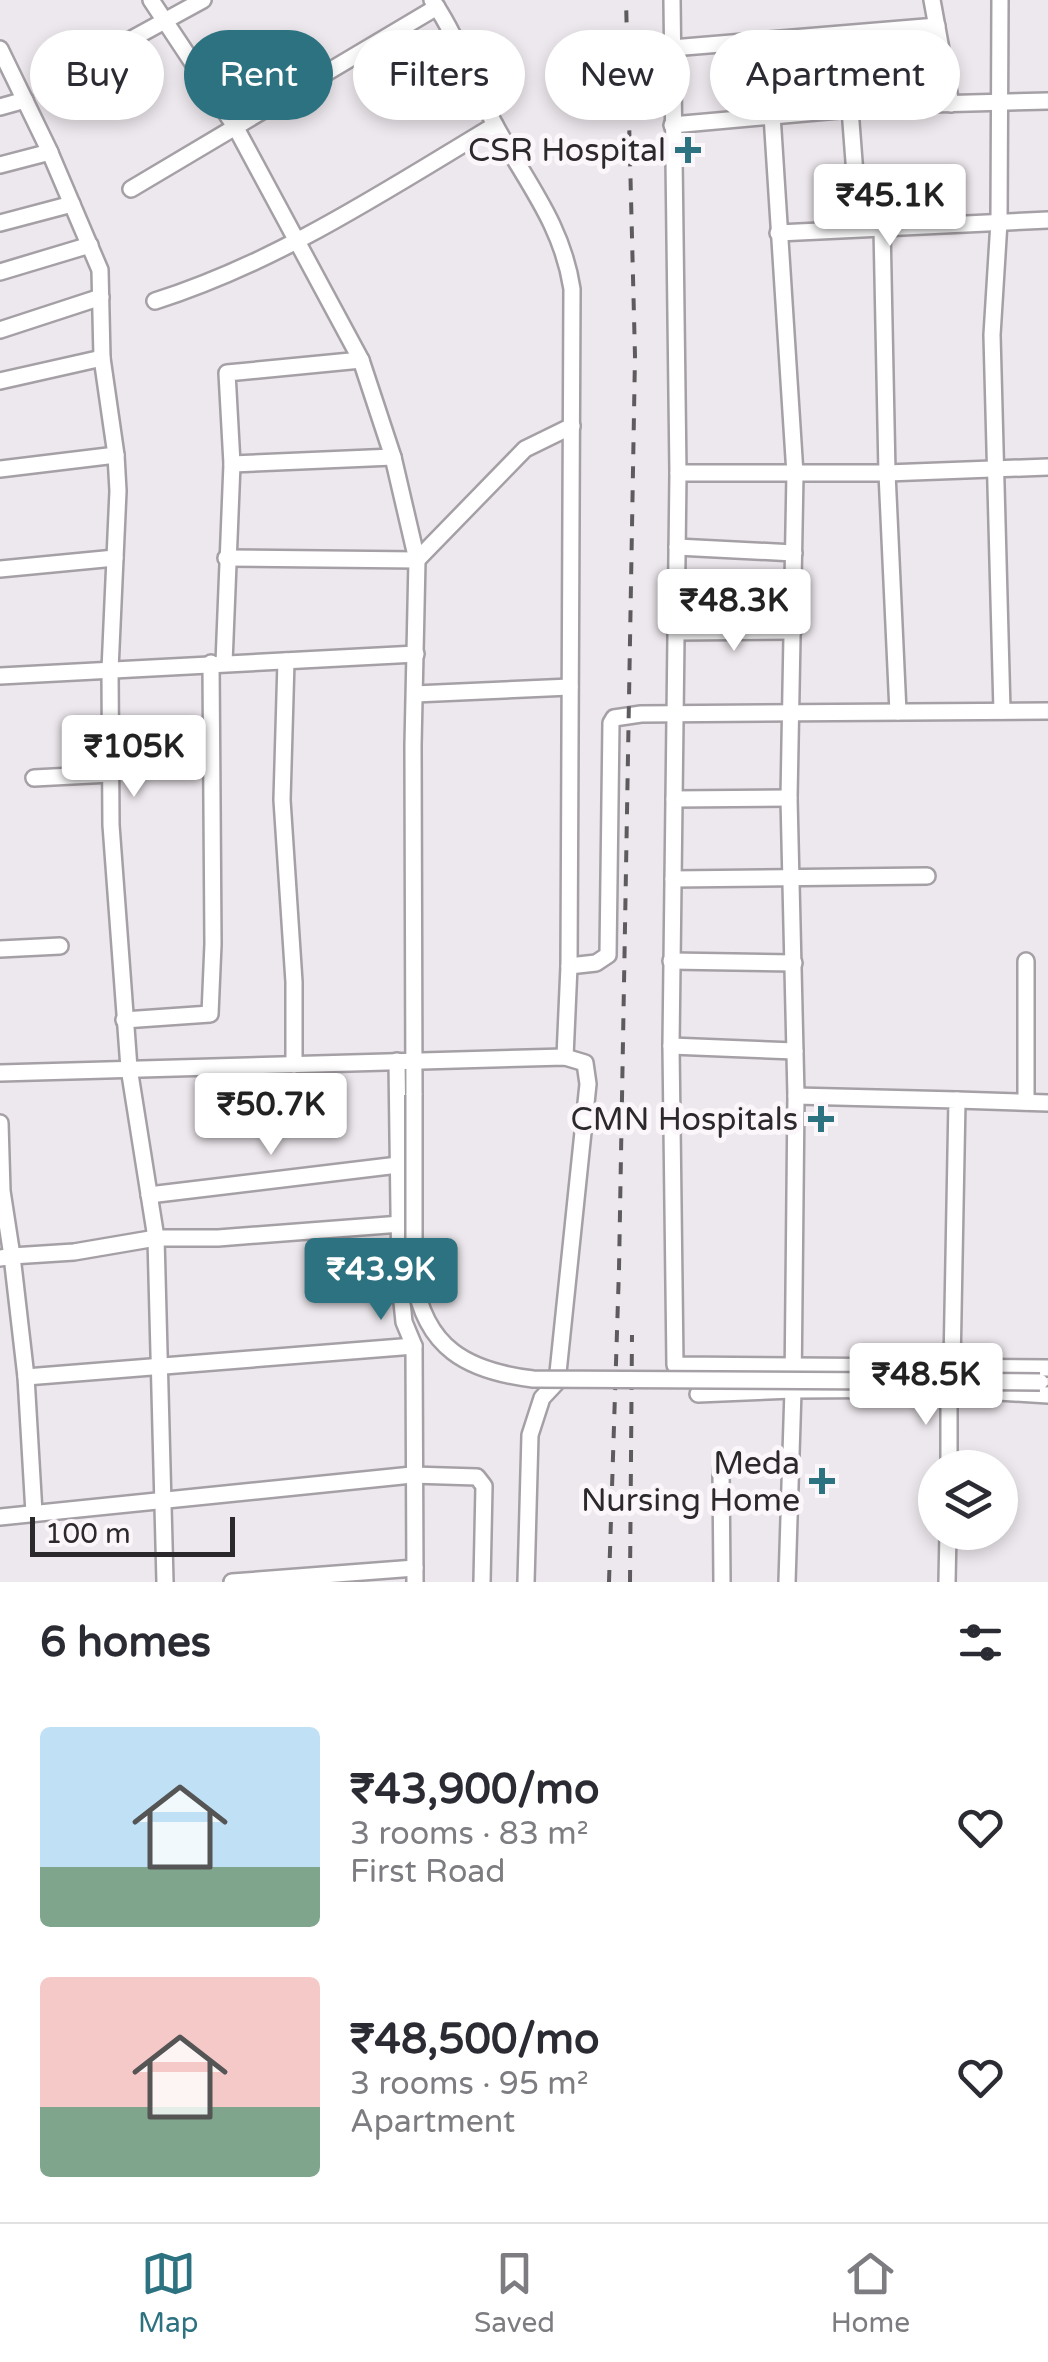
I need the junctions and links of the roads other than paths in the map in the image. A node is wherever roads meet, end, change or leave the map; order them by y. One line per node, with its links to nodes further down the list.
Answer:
1 (151, 0): 7 (street)
2 (203, 0): 7 (street)
3 (672, 0): 10 (street)
4 (932, 0): 8 (street)
5 (1000, 0): 15 (street)
6 (434, 3): 23 (street); 25 (street)
7 (163, 22): 9 (street); 25 (street)
8 (937, 26): 11 (street); 12 (street)
9 (148, 30)
10 (672, 30)
11 (938, 30)
12 (690, 47)
13 (0, 49): 14 (street)
14 (25, 100): 18 (street); 26 (street)
15 (998, 101): 16 (street); 17 (street); 31 (street)
16 (1048, 102)
17 (960, 103)
18 (0, 107)
19 (672, 120): 24 (street)
20 (716, 120): 24 (street)
21 (772, 120): 35 (street)
22 (851, 120): 33 (street)
23 (495, 124): 36 (street); 45 (street)
24 (672, 124): 52 (street)
25 (236, 128): 28 (street); 36 (street)
26 (50, 152): 27 (street); 29 (street)
27 (0, 165)
28 (130, 189)
29 (72, 204): 32 (street); 37 (street)
30 (1048, 220): 31 (street)
31 (1000, 222): 34 (street); 51 (street)
32 (0, 223)
33 (859, 227): 34 (street); 35 (street)
34 (882, 227): 53 (street)
35 (778, 233): 54 (street)
36 (297, 243): 40 (street); 43 (street)
37 (90, 245): 38 (street); 39 (street)
38 (0, 272)
39 (101, 297): 41 (street); 42 (street)
40 (155, 302)
41 (0, 330)
42 (102, 358): 44 (street); 46 (street)
43 (362, 360): 47 (street); 48 (street)
44 (0, 382)
45 (572, 426): 59 (street); 68 (street)
46 (116, 454): 50 (street); 57 (street)
47 (394, 456): 48 (street); 59 (street)
48 (232, 464): 58 (street)
49 (1048, 467): 51 (street)
50 (0, 469)
51 (995, 470): 53 (street); 70 (street)
52 (678, 473): 54 (street); 55 (street)
53 (887, 473): 54 (street); 73 (street)
54 (795, 474): 56 (street)
55 (677, 547): 56 (street); 61 (street)
56 (794, 553): 62 (street)
57 (114, 558): 60 (street); 66 (street)
58 (226, 558): 59 (street); 65 (street)
59 (417, 560): 63 (street)
60 (0, 568)
61 (676, 632): 62 (street); 74 (street)
62 (793, 632): 72 (street)
63 (416, 654): 64 (street); 69 (street)
64 (286, 661): 65 (street); 93 (street)
65 (217, 663): 66 (street); 88 (street)
66 (110, 670): 67 (street); 75 (street)
67 (0, 676)
68 (570, 686): 69 (street); 87 (street)
69 (415, 694): 92 (street)
70 (1002, 711): 71 (street); 73 (street)
71 (1048, 711)
72 (791, 712): 73 (street); 74 (street); 77 (street)
73 (898, 712)
74 (673, 714): 78 (street); 87 (street)
75 (111, 774): 76 (street); 88 (street)
76 (34, 778)
77 (790, 798): 78 (street); 81 (street)
78 (674, 799): 80 (street)
79 (928, 876): 81 (street)
80 (673, 878): 81 (street); 84 (street)
81 (792, 879): 86 (street)
82 (60, 946): 83 (street)
83 (0, 950)
84 (672, 960): 86 (street); 89 (street)
85 (1026, 960): 98 (street)
86 (794, 963): 90 (street)
87 (569, 966): 91 (street)
88 (124, 1020): 94 (street)
89 (670, 1046): 90 (street); 107 (street)
90 (795, 1051): 96 (street)
91 (566, 1057): 92 (street); 126 (street)
92 (405, 1061): 93 (street); 101 (street); 111 (street, bridge)
93 (294, 1065): 94 (street)
94 (129, 1068): 95 (street); 102 (street)
95 (0, 1073)
96 (796, 1096): 97 (street); 107 (street)
97 (956, 1100): 98 (street); 108 (street)
98 (1026, 1102): 99 (street)
99 (1048, 1103)
100 (0, 1123): 105 (street)
101 (398, 1165): 102 (street); 103 (street)
102 (149, 1195): 104 (street)
103 (400, 1224): 104 (street); 106 (street)
104 (156, 1238): 105 (street); 109 (street)
105 (6, 1257): 110 (street)
106 (414, 1346): 109 (street); 117 (street)
107 (793, 1365): 108 (street); 113 (street)
108 (952, 1365): 111 (street)
109 (158, 1368): 110 (street); 118 (street)
110 (26, 1378): 119 (street)
111 (1046, 1382): 112 (street)
112 (949, 1389): 113 (street); 115 (street)
113 (793, 1390): 114 (street); 128 (street)
114 (698, 1394)
115 (948, 1450)
116 (721, 1470): 127 (street)
117 (412, 1475): 118 (street); 122 (street); 125 (street)
118 (162, 1500): 119 (street); 123 (street)
119 (34, 1513): 120 (street)
120 (0, 1516)
121 (948, 1550): 129 (street)
122 (415, 1575): 124 (street)
123 (164, 1582)
124 (232, 1582)
125 (482, 1582)
126 (526, 1582)
127 (722, 1582)
128 (788, 1582)
129 (948, 1582)

